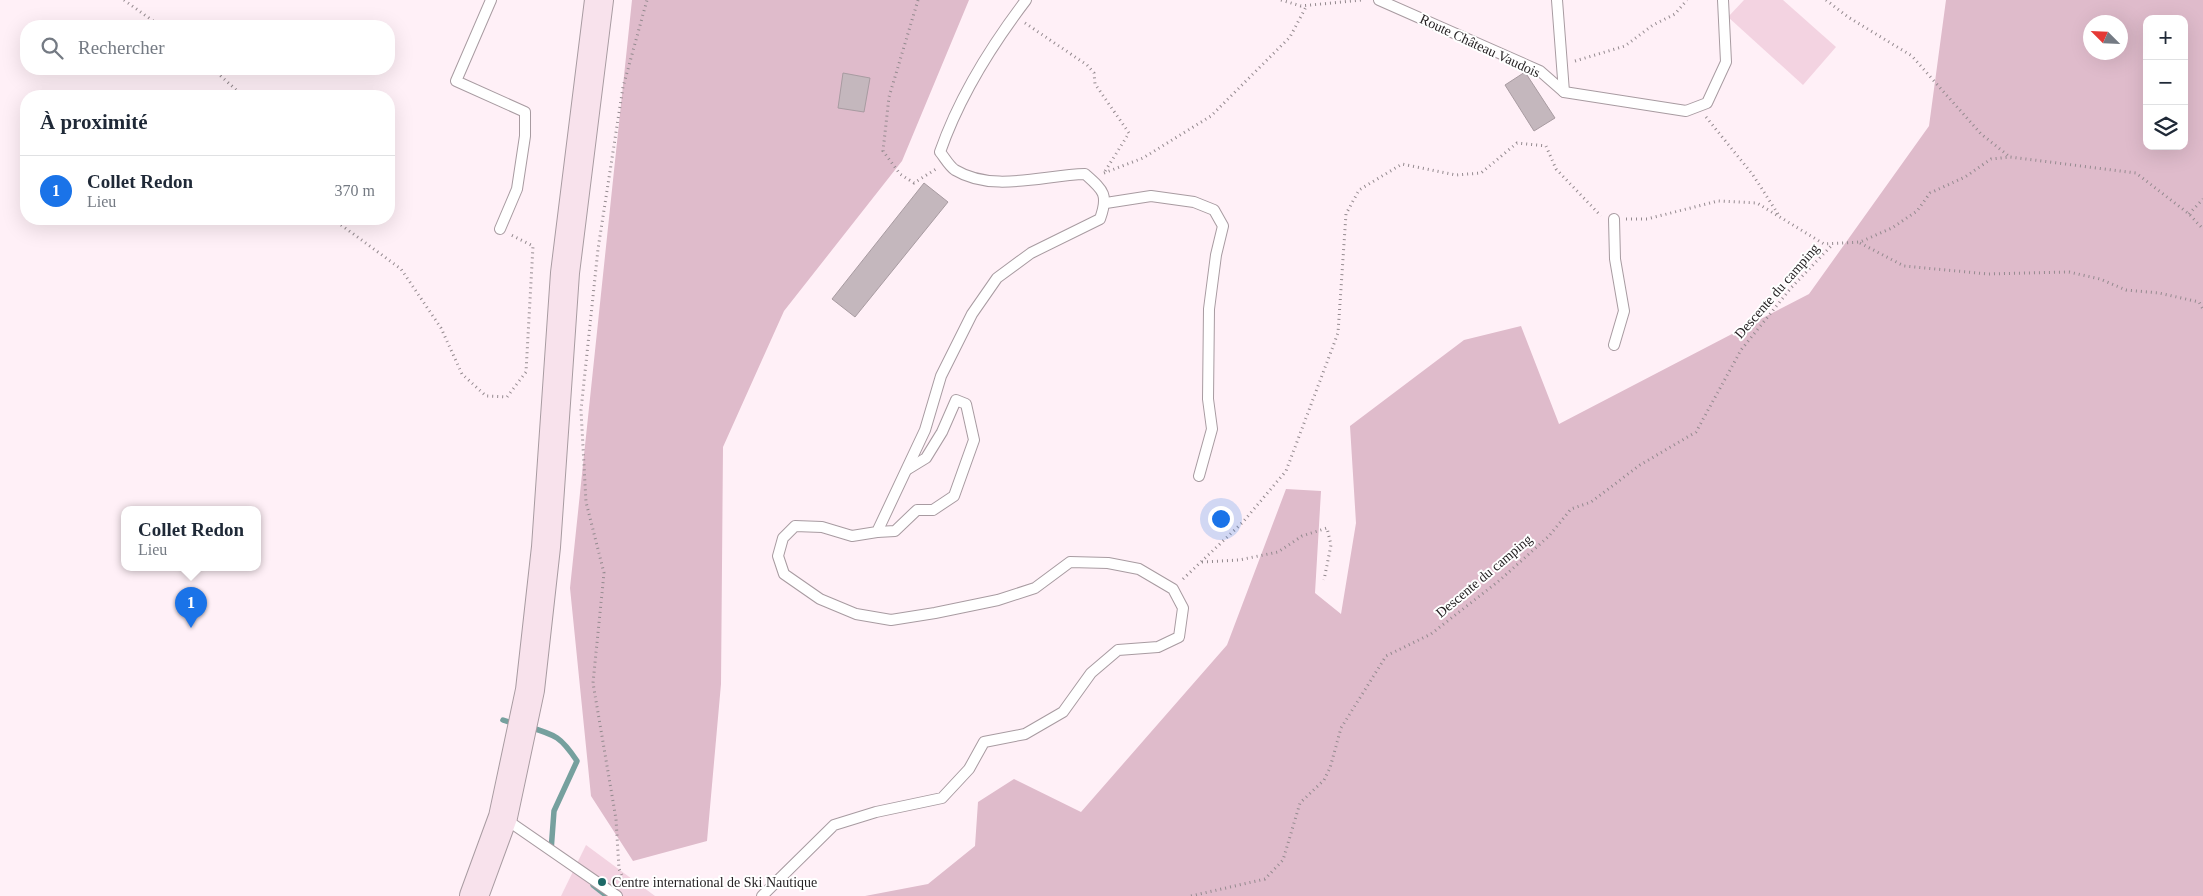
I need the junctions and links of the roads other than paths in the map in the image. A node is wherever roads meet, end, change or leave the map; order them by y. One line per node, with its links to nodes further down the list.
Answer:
1 (491, 0): 10 (lane)
2 (600, 0): 15 (main road)
3 (1026, 0): 8 (lane)
4 (1380, 0): 7 (lane, Route Château Vaudois)
5 (1557, 0): 7 (lane)
6 (1723, 0): 7 (lane)
7 (1564, 92)
8 (1106, 203): 12 (lane); 13 (lane)
9 (1614, 219): 11 (lane)
10 (500, 229)
11 (1614, 345)
12 (908, 469): 14 (lane); 14 (lane)
13 (1199, 476)
14 (878, 532): 18 (lane)
15 (503, 817): 16 (main road); 17 (lane)
16 (474, 896)
17 (617, 896)
18 (762, 896)

